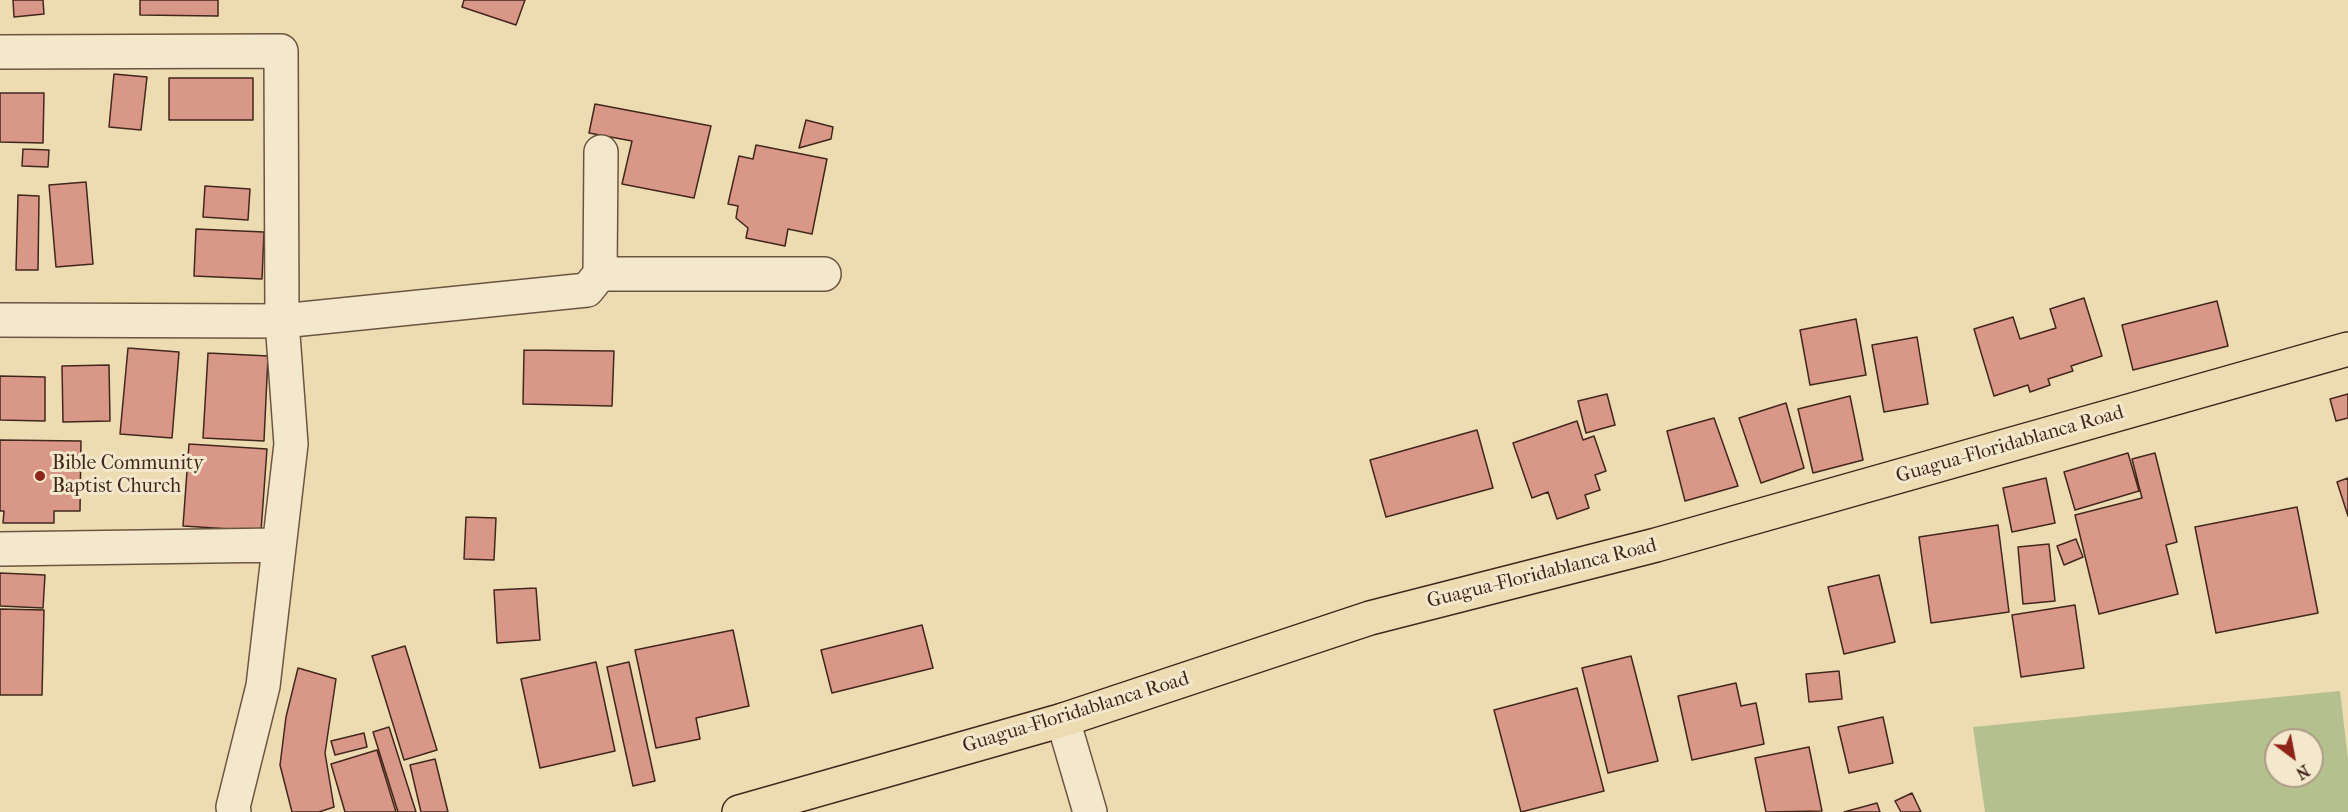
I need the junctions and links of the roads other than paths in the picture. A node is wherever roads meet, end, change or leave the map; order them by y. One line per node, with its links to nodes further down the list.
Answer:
1 (0, 52): 6 (street)
2 (600, 152): 3 (street)
3 (600, 274): 4 (street); 6 (street)
4 (824, 274)
5 (0, 320): 6 (street)
6 (282, 321): 8 (street)
7 (2348, 349): 10 (main road, Guagua-Floridablanca Road)
8 (278, 545): 9 (street); 11 (street)
9 (0, 549)
10 (1064, 720): 12 (main road, Guagua-Floridablanca Road); 13 (street)
11 (234, 812)
12 (739, 812)
13 (1090, 812)

